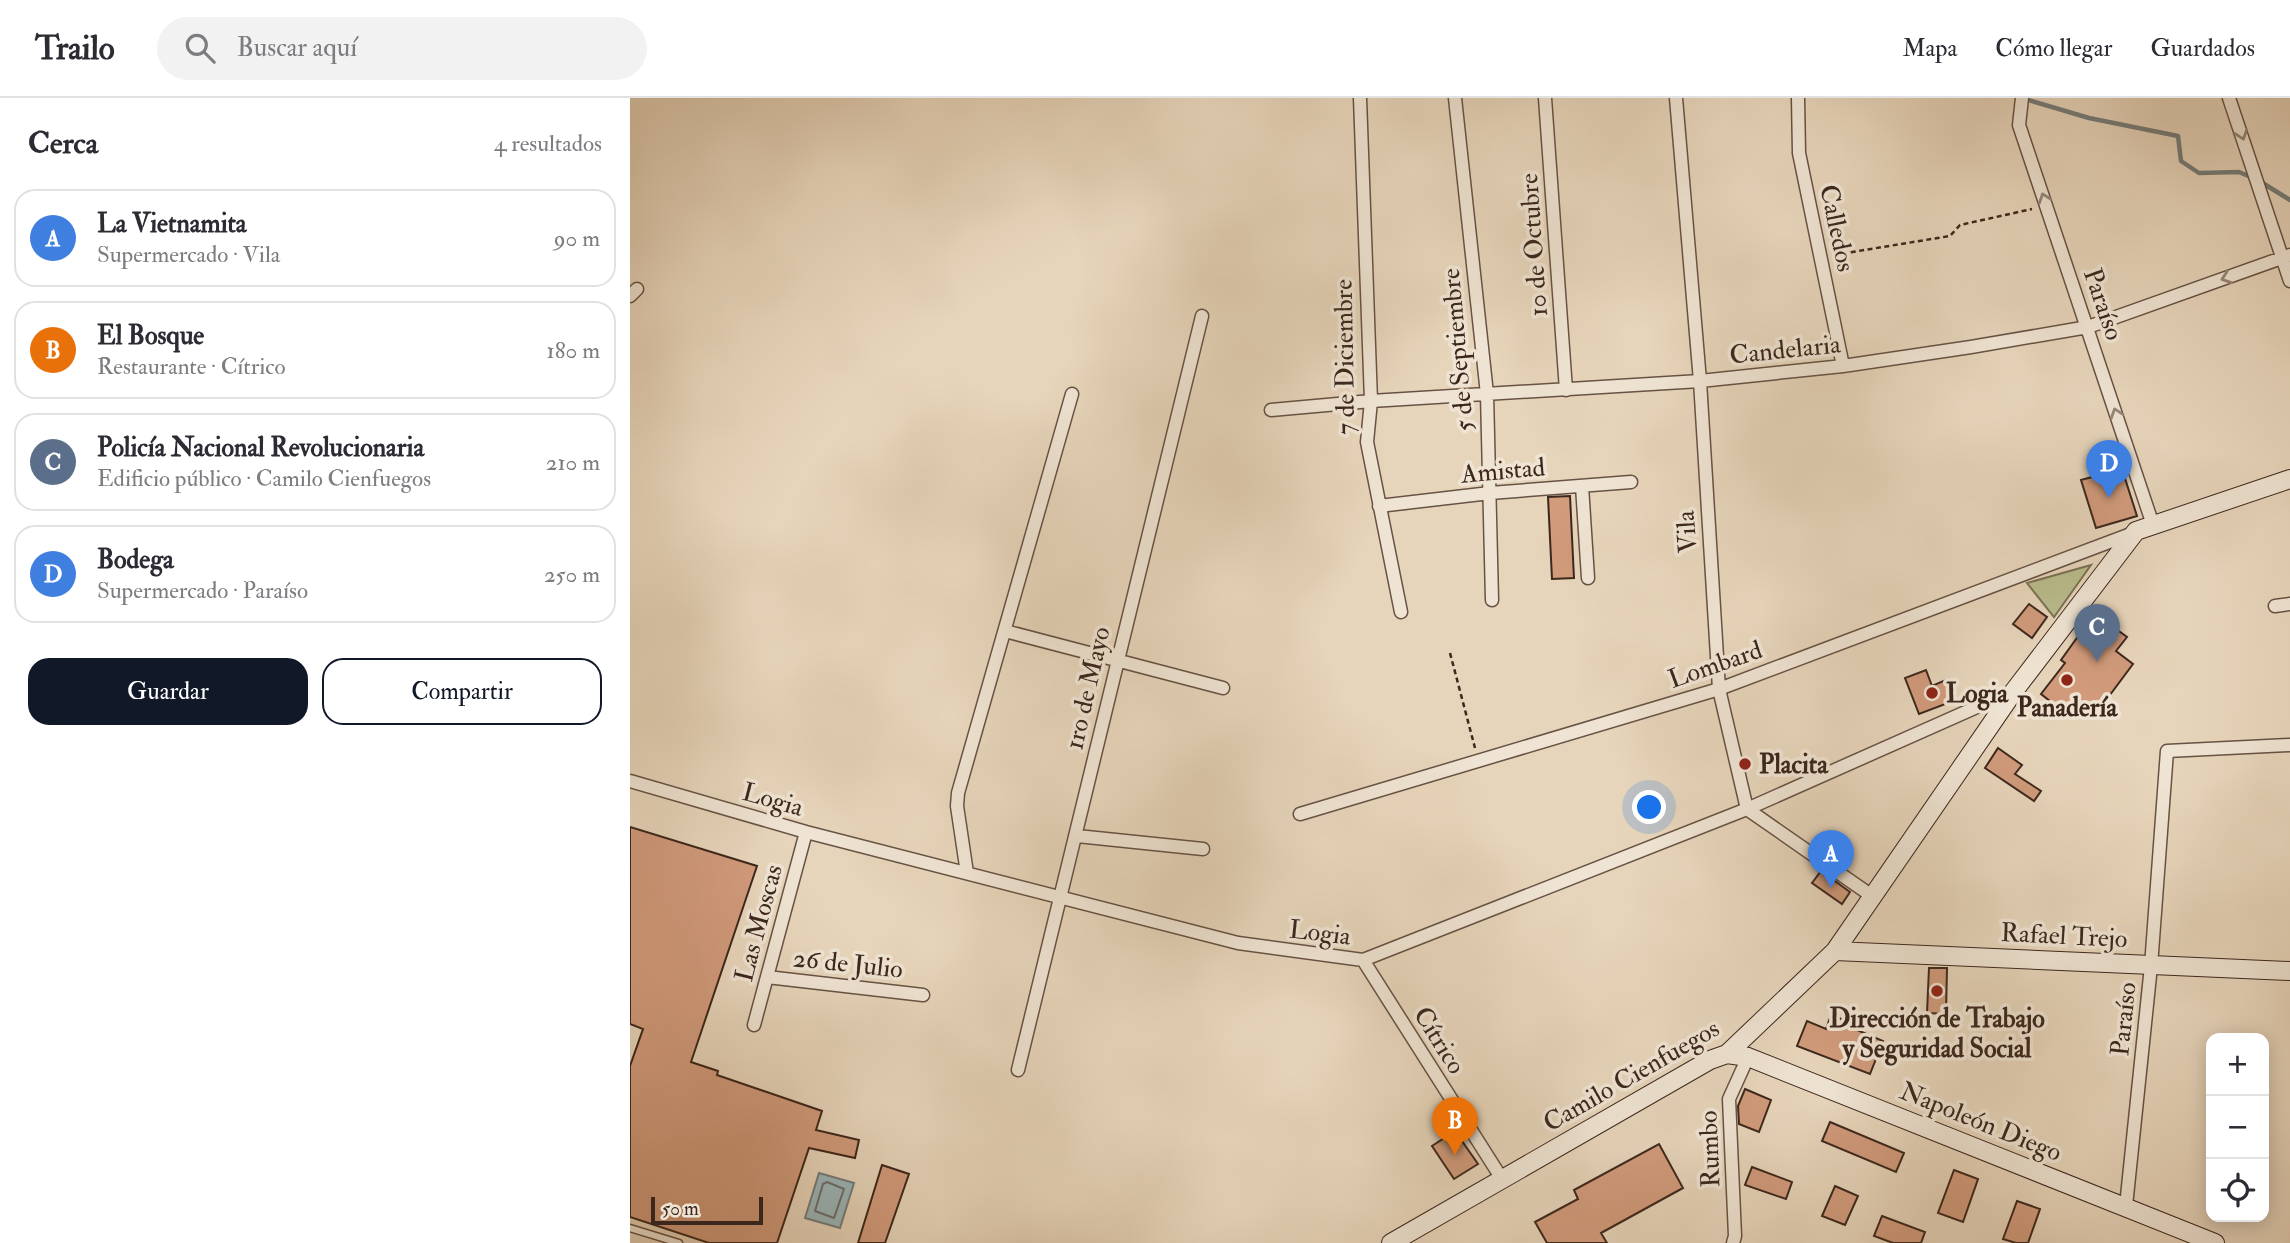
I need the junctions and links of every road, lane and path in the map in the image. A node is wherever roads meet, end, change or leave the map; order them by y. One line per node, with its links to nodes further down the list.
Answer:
1 (1360, 98): 19 (street, 7 de Diciembre)
2 (1455, 98): 18 (street, 5 de Septiembre)
3 (1545, 98): 16 (street, 10 de Octubre)
4 (1676, 98): 15 (street, Vila)
5 (1798, 98): 9 (street, Calledos)
6 (2229, 98): 10 (street, one-way to 10)
7 (2021, 101): 8 (street, Paraíso, one-way to 7)
8 (2046, 206): 9 (path); 13 (street, Paraíso)
9 (1820, 257): 14 (street, Calledos)
10 (2286, 257): 11 (street); 13 (street, Candelaria, one-way to 13)
11 (2290, 281)
12 (1202, 316): 34 (street, 1ro de Mayo)
13 (2088, 327): 14 (street, Candelaria); 26 (street, Paraíso, one-way to 13)
14 (1843, 366): 15 (street, Candelaria)
15 (1700, 382): 16 (street, Candelaria); 36 (street, Vila)
16 (1566, 390): 18 (street, Candelaria)
17 (1072, 394): 32 (street)
18 (1487, 394): 19 (street, Candelaria); 24 (street, 5 de Septiembre)
19 (1371, 401): 20 (street, Candelaria); 25 (street, 7 de Diciembre)
20 (1271, 410)
21 (2290, 479): 26 (main road)
22 (1631, 482): 23 (street, Amistad)
23 (1582, 486): 24 (street, Amistad); 27 (street)
24 (1490, 493): 25 (street, Amistad); 28 (street, 5 de Septiembre)
25 (1378, 506): 31 (street, 7 de Diciembre)
26 (2145, 528): 36 (street, Lombard); 37 (main road, Camilo Cienfuegos)
27 (1588, 578)
28 (1492, 600)
29 (2290, 604): 30 (street)
30 (2275, 606)
31 (1401, 612)
32 (1005, 631): 34 (street); 46 (street)
33 (1450, 653): 39 (path)
34 (1117, 659): 35 (street); 44 (street, 1ro de Mayo)
35 (1223, 688)
36 (1719, 689): 39 (street, Lombard); 41 (street, Vila)
37 (2014, 691): 41 (street, Logia); 48 (main road, Camilo Cienfuegos)
38 (2290, 745): 51 (street, Paraíso)
39 (1478, 761): 42 (street, Lombard)
40 (630, 781): 43 (street, Logia)
41 (1747, 809): 48 (street); 50 (street, Logia)
42 (1300, 814)
43 (806, 832): 46 (street, Logia); 53 (street, Las Moscas)
44 (1076, 836): 45 (street); 47 (street, 1ro de Mayo)
45 (1203, 849)
46 (967, 873): 47 (street, Logia)
47 (1061, 896): 50 (street, Logia); 58 (street, 1ro de Mayo)
48 (1872, 896): 49 (main road, Camilo Cienfuegos)
49 (1835, 951): 51 (main road, Rafael Trejo); 56 (main road, Camilo Cienfuegos)
50 (1363, 960): 59 (street, Cítrico)
51 (2151, 966): 52 (main road, Rafael Trejo); 60 (street, Paraíso)
52 (2290, 971)
53 (767, 977): 54 (street, 26 de Julio); 55 (street, Las Moscas)
54 (923, 995)
55 (754, 1025)
56 (1727, 1054): 57 (main road, Napoleón Diego); 59 (main road, Camilo Cienfuegos)
57 (1748, 1057): 60 (main road, Napoleón Diego); 62 (street, Rumbo)
58 (1018, 1070)
59 (1502, 1179): 64 (main road, Camilo Cienfuegos)
60 (2126, 1206): 65 (main road, Napoleón Diego)
61 (630, 1228): 63 (lane)
62 (1736, 1241)
63 (679, 1243)
64 (1391, 1243)
65 (2214, 1243)

